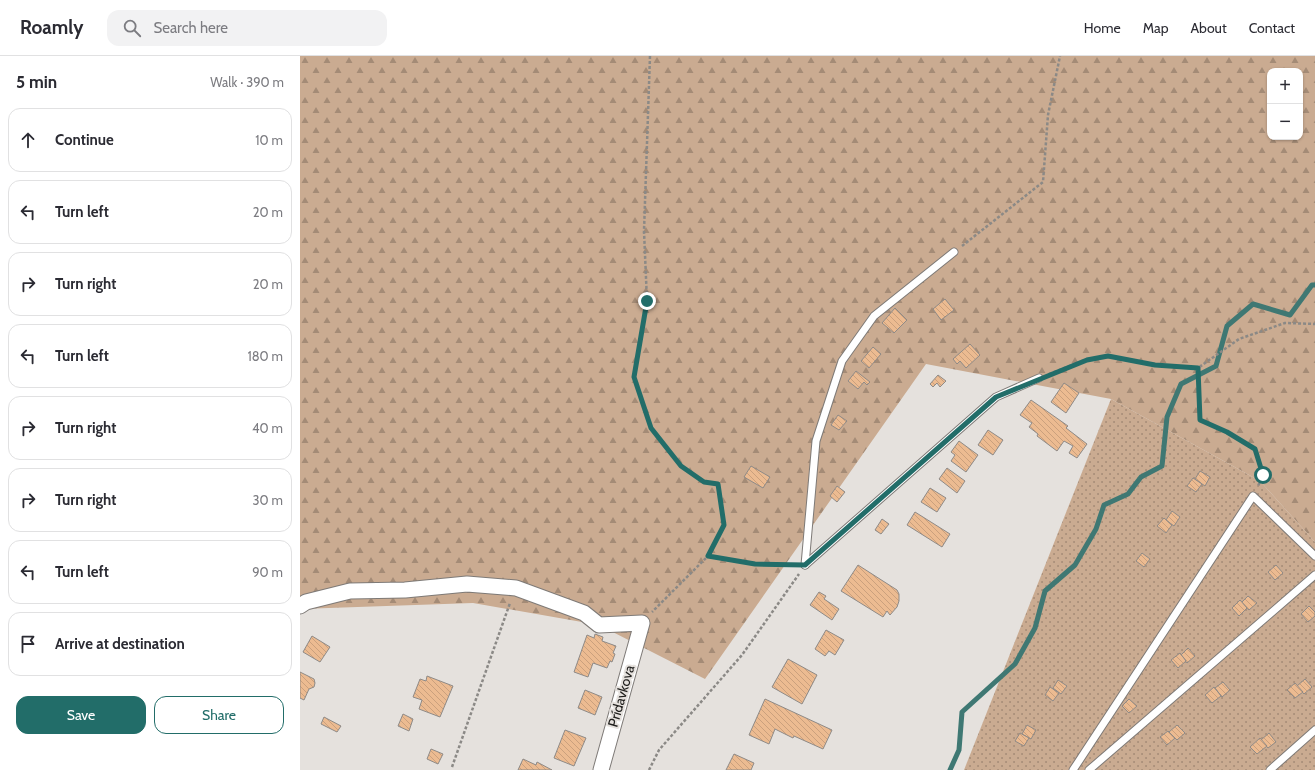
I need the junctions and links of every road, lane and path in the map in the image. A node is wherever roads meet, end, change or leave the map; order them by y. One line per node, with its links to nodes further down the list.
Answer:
1 (650, 56): 8 (path)
2 (1060, 56): 3 (path)
3 (954, 252): 10 (lane)
4 (1315, 324): 5 (path)
5 (1198, 368): 6 (path); 7 (path)
6 (1039, 378): 10 (lane)
7 (1253, 496): 9 (lane); 19 (lane)
8 (708, 556): 10 (path); 14 (path)
9 (1315, 556)
10 (805, 565): 18 (path)
11 (1315, 575): 20 (lane)
12 (516, 588): 13 (street); 14 (street); 16 (path)
13 (300, 606)
14 (642, 623): 17 (street, Prídavkova)
15 (1315, 730): 21 (lane)
16 (452, 768)
17 (601, 770)
18 (649, 770)
19 (1073, 770)
20 (1089, 770)
21 (1270, 770)

